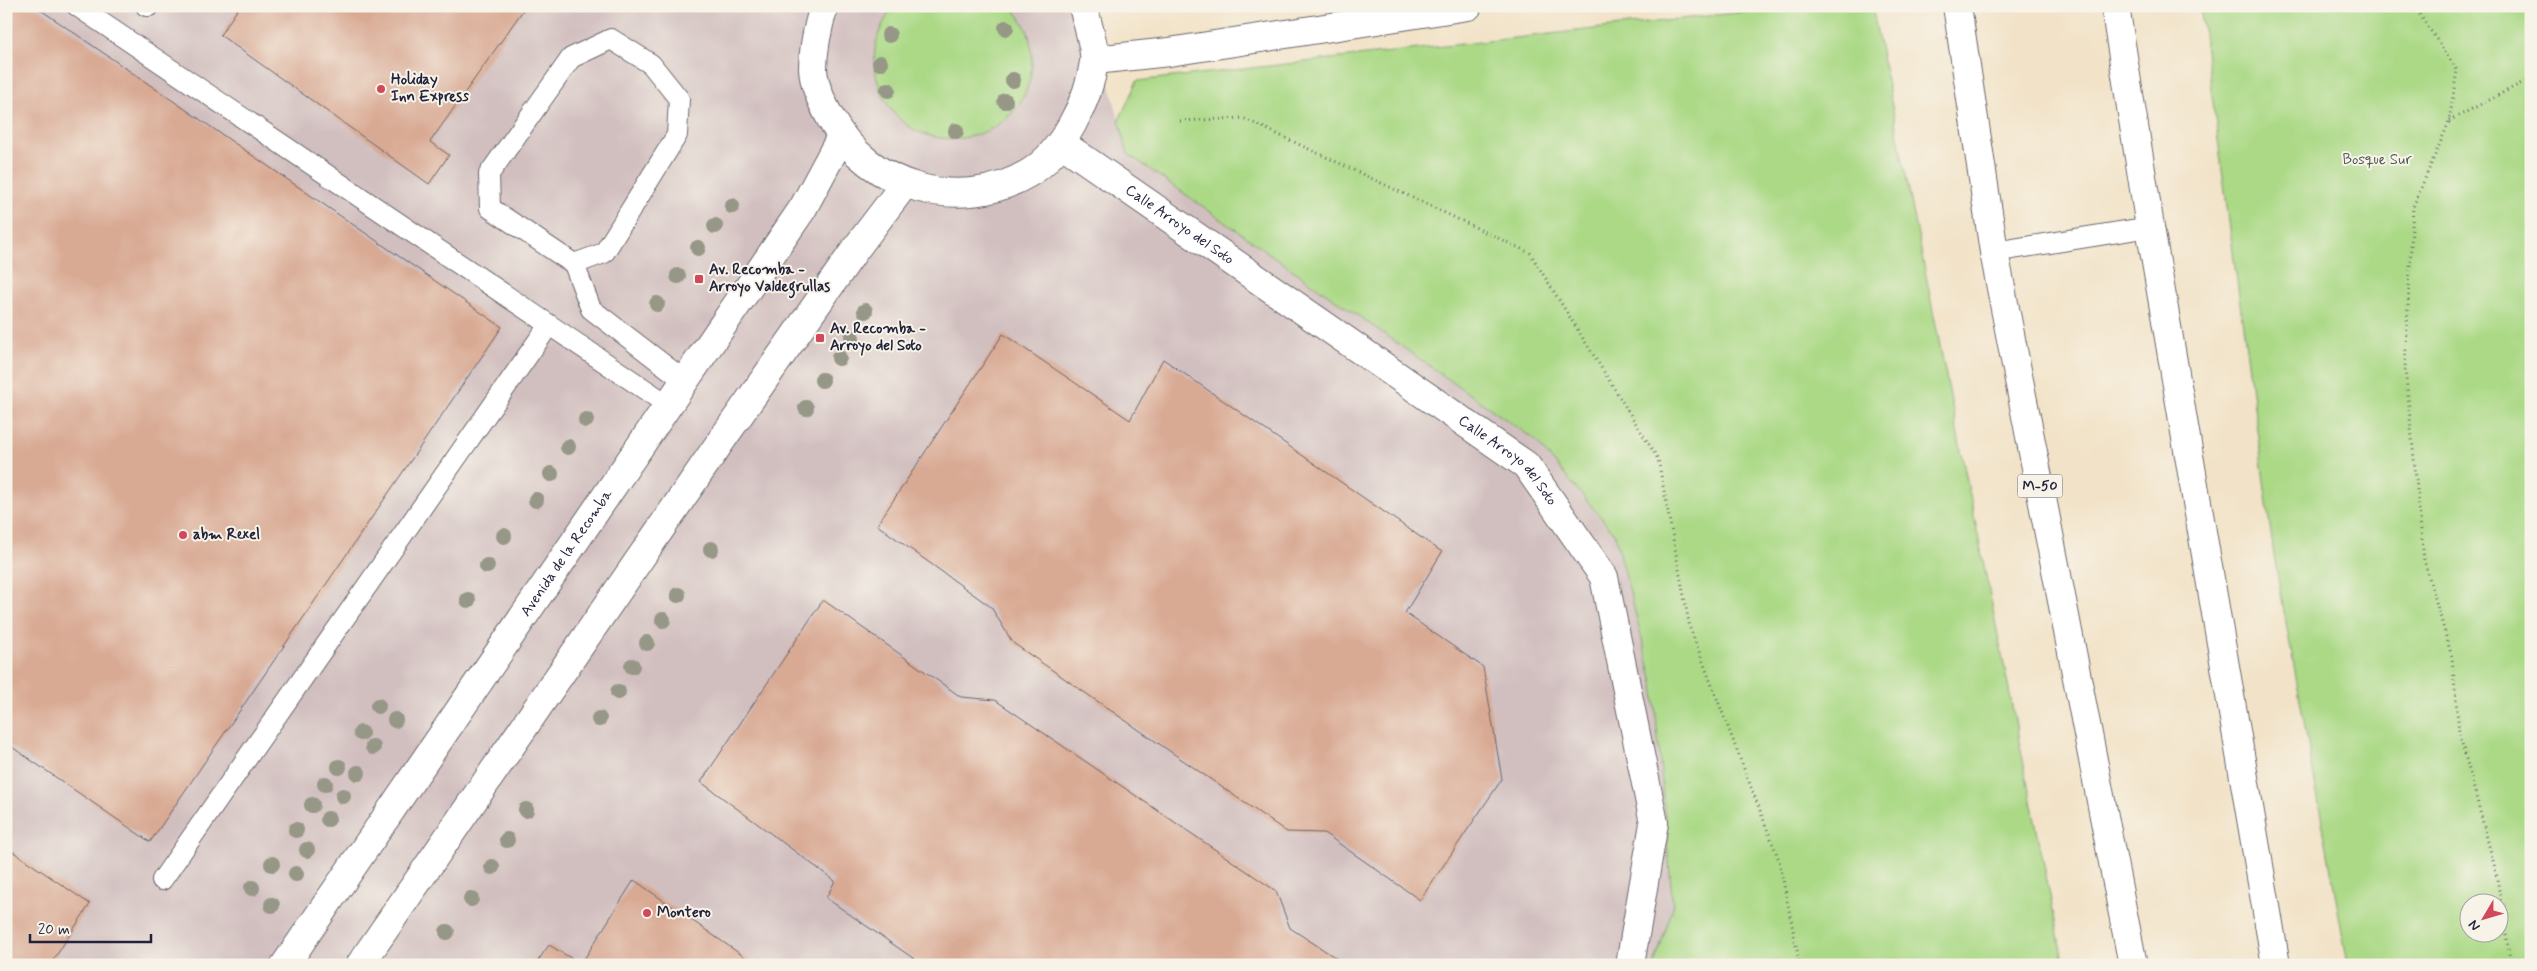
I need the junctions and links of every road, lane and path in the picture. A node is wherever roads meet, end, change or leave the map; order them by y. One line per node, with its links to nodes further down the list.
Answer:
1 (77, 6): 18 (lane)
2 (824, 6): 12 (main road)
3 (1083, 6): 8 (main road)
4 (1468, 6): 8 (main road)
5 (1958, 6): 16 (main road, M-50)
6 (2115, 6): 15 (main road)
7 (2414, 6): 11 (path)
8 (1095, 60): 13 (main road)
9 (2531, 78): 11 (path)
10 (1180, 121): 25 (path)
11 (2449, 122): 28 (path)
12 (841, 138): 14 (main road); 19 (main road, Avenida de la Recomba)
13 (1060, 144): 14 (main road); 24 (main road, Calle Arroyo del Soto)
14 (904, 185): 23 (main road)
15 (2150, 227): 16 (lane); 27 (main road)
16 (1994, 252): 26 (main road, M-50)
17 (574, 264): 17 (lane); 19 (lane)
18 (549, 324): 20 (lane); 21 (lane)
19 (685, 381): 20 (main road, Avenida de la Recomba)
20 (668, 405): 22 (main road, Avenida de la Recomba)
21 (162, 880)
22 (285, 965)
23 (360, 965)
24 (1630, 965)
25 (1800, 965)
26 (2134, 965)
27 (2276, 965)
28 (2511, 965)

